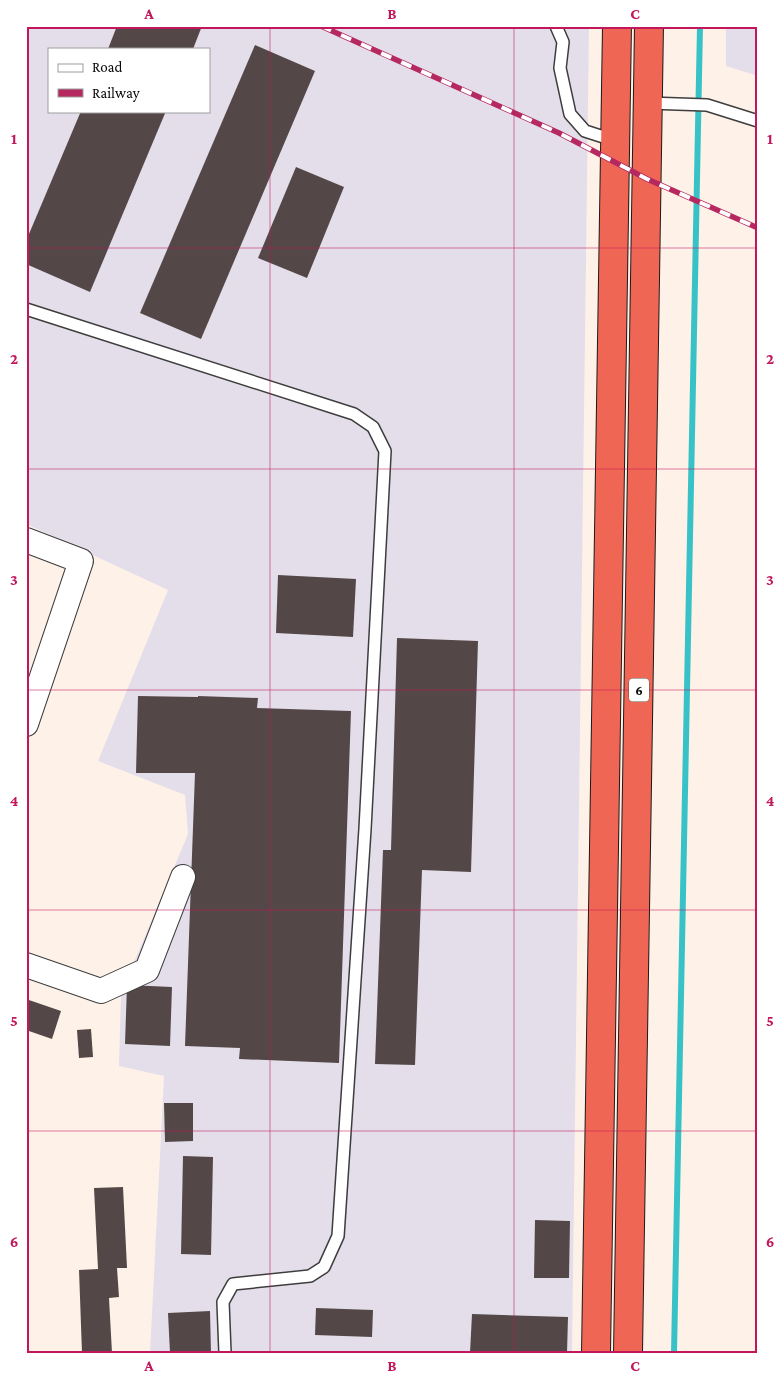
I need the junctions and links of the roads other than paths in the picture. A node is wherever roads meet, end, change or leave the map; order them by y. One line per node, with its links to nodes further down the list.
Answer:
1 (556, 26): 6 (lane)
2 (618, 26): 6 (highway, 6)
3 (649, 26): 4 (highway, 6)
4 (648, 103): 5 (lane); 14 (highway, 6)
5 (758, 121)
6 (616, 141): 13 (highway, 6)
7 (26, 308): 12 (lane)
8 (26, 540): 9 (street)
9 (26, 724)
10 (183, 877): 11 (street)
11 (26, 965)
12 (225, 1353)
13 (596, 1353)
14 (628, 1353)

